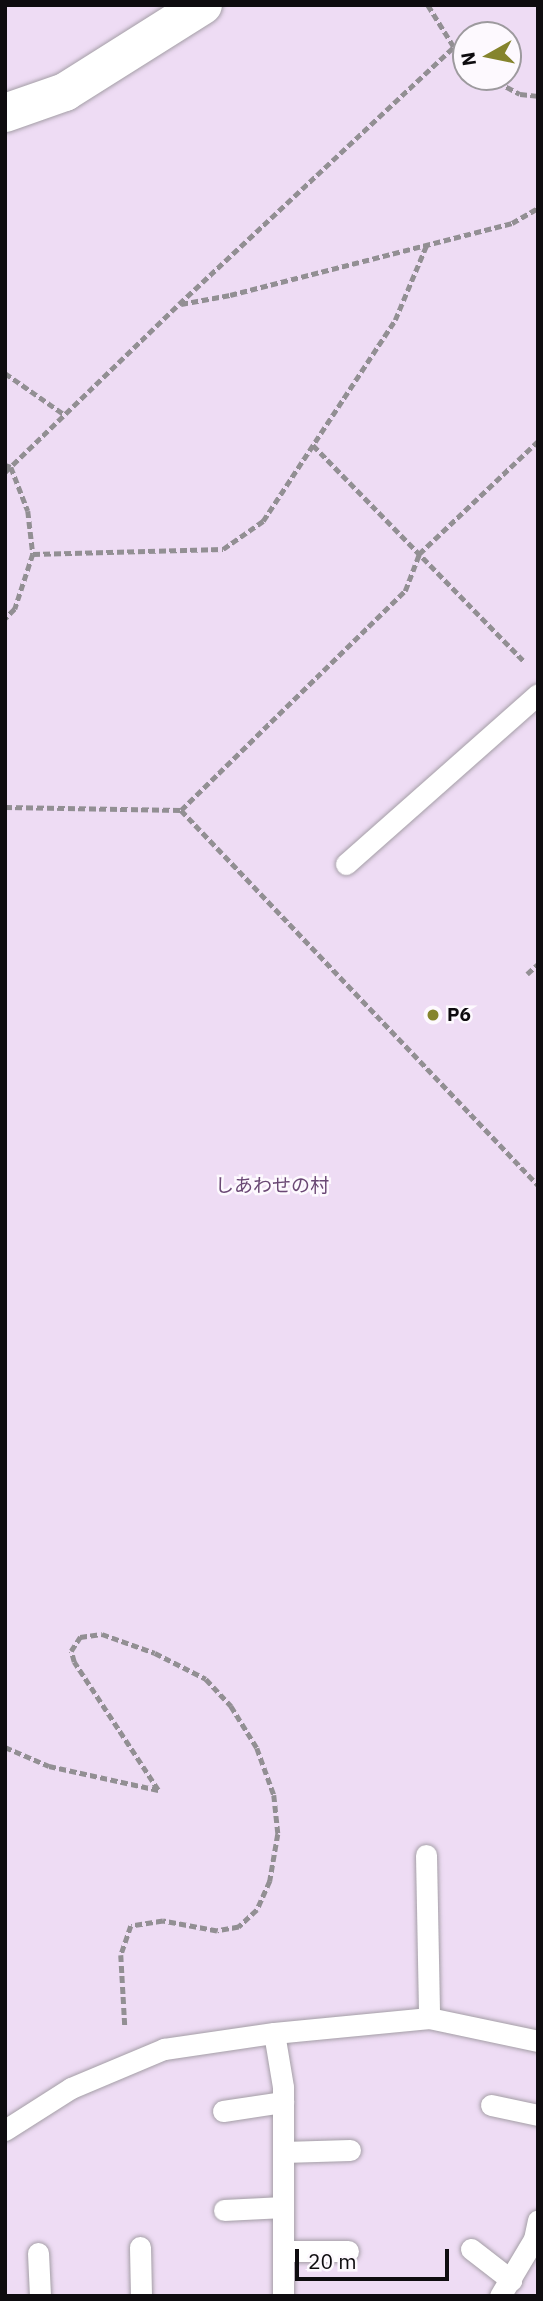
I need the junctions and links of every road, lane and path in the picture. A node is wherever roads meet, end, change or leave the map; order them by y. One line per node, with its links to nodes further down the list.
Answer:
1 (203, 5): 7 (street)
2 (428, 5): 3 (path)
3 (452, 44)
4 (452, 49): 10 (path)
5 (514, 91): 6 (path)
6 (538, 96)
7 (5, 113)
8 (538, 208): 9 (path)
9 (427, 244): 10 (path); 14 (path)
10 (179, 304): 12 (path)
11 (5, 373): 12 (path)
12 (65, 415): 15 (path)
13 (538, 441): 18 (path)
14 (313, 445): 17 (path); 18 (path)
15 (8, 466): 16 (path); 17 (path)
16 (5, 472)
17 (33, 554): 19 (path)
18 (419, 554): 20 (path); 23 (path)
19 (5, 619)
20 (529, 667)
21 (538, 694): 24 (lane)
22 (5, 807): 23 (path)
23 (181, 810): 27 (path)
24 (346, 864)
25 (538, 964): 26 (path)
26 (527, 974)
27 (538, 1185)
28 (5, 1747): 33 (path)
29 (426, 1855): 30 (lane)
30 (429, 2018): 31 (lane); 32 (lane)
31 (274, 2034): 33 (lane); 34 (lane)
32 (538, 2041)
33 (127, 2065): 38 (lane)
34 (283, 2102): 36 (lane); 40 (lane)
35 (491, 2105): 37 (lane)
36 (223, 2111)
37 (538, 2115)
38 (5, 2130)
39 (350, 2150): 40 (lane)
40 (283, 2152): 41 (lane)
41 (283, 2207): 42 (lane); 46 (lane)
42 (224, 2210)
43 (537, 2233): 49 (lane)
44 (140, 2247): 51 (lane)
45 (471, 2249): 49 (lane)
46 (283, 2251): 47 (lane); 52 (lane)
47 (348, 2251)
48 (38, 2253): 50 (lane)
49 (505, 2288)
50 (40, 2296)
51 (141, 2296)
52 (283, 2296)

